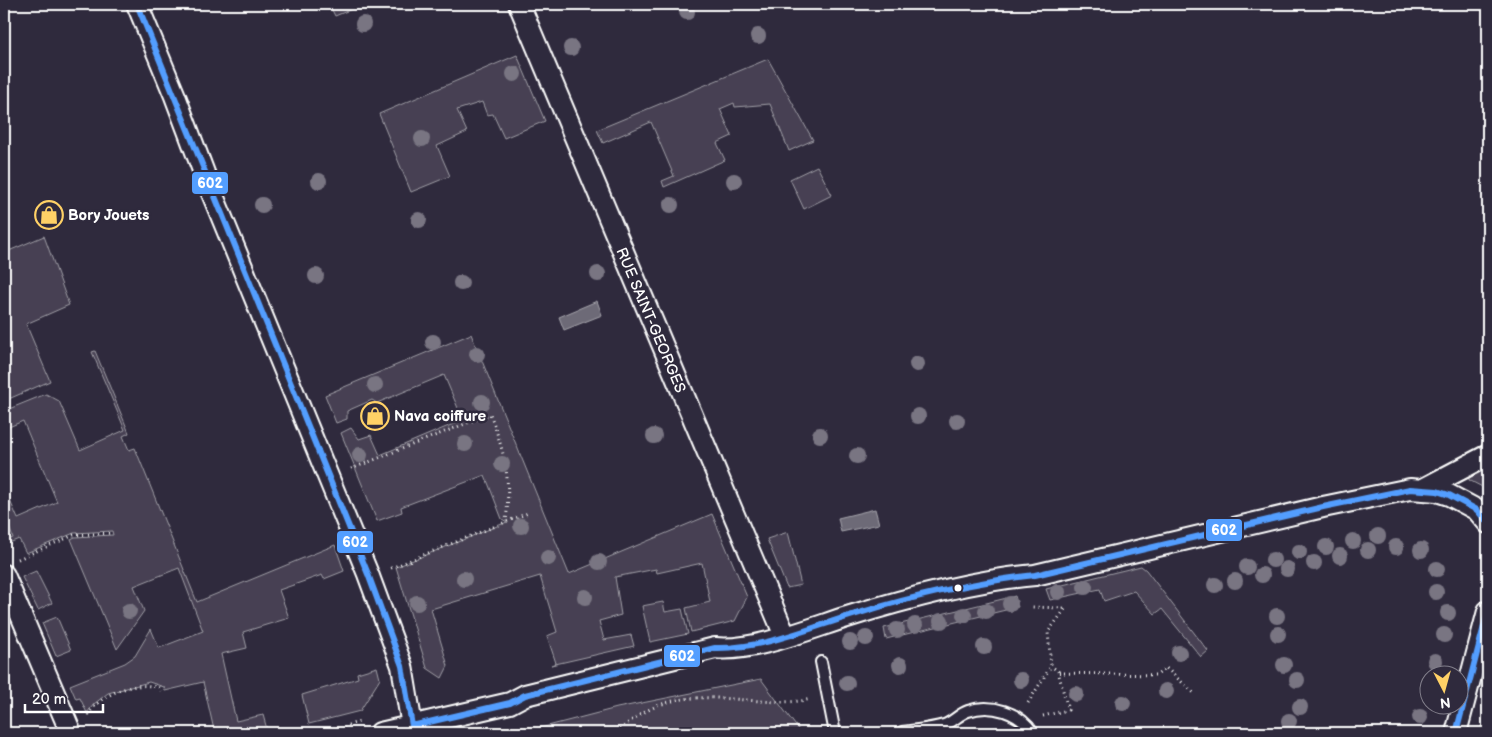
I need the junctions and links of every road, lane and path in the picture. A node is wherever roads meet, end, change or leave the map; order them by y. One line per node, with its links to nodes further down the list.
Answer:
1 (137, 4): 23 (street)
2 (519, 4): 14 (street, RUE SAINT-GEORGES)
3 (1488, 455): 5 (street)
4 (351, 469): 7 (path)
5 (1423, 489): 8 (street); 14 (street)
6 (528, 513): 7 (path)
7 (506, 521): 11 (path)
8 (1488, 523)
9 (113, 533): 10 (path)
10 (8, 568): 25 (street)
11 (390, 568)
12 (1030, 607): 16 (path)
13 (1488, 611): 30 (street)
14 (785, 636): 23 (street)
15 (822, 662): 19 (lane)
16 (1051, 666): 17 (path); 22 (path)
17 (1059, 673): 20 (path); 22 (path)
18 (161, 691): 21 (path)
19 (828, 694): 27 (path); 28 (lane)
20 (1195, 694)
21 (87, 717)
22 (1021, 720): 24 (lane); 29 (lane)
23 (412, 730): 26 (street)
24 (902, 732)
25 (71, 733)
26 (380, 733)
27 (616, 733)
28 (835, 733)
29 (1033, 733)
30 (1456, 733)

